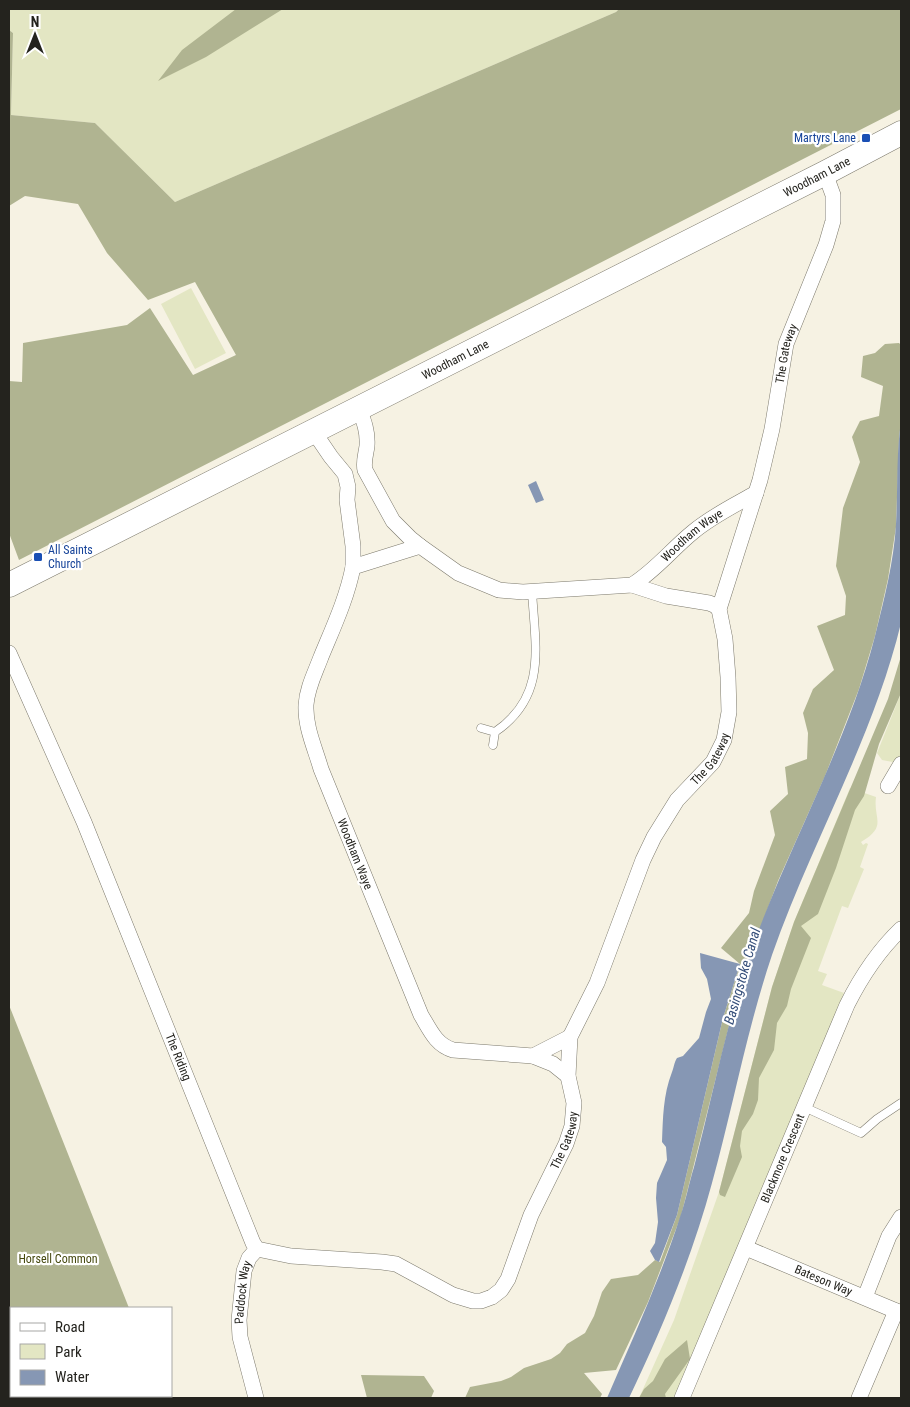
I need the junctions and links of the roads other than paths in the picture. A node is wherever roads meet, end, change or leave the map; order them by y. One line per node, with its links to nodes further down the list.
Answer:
1 (901, 133): 2 (main road, Woodham Lane)
2 (825, 173): 3 (main road, Woodham Lane); 7 (street, The Gateway)
3 (359, 409): 4 (main road, Woodham Lane); 5 (street)
4 (314, 432): 6 (street); 10 (main road, Woodham Lane)
5 (364, 467): 6 (street); 8 (street)
6 (345, 474): 9 (street, Woodham Waye)
7 (756, 493): 11 (street, Woodham Waye); 13 (street, The Gateway)
8 (420, 546): 9 (street); 12 (street)
9 (353, 567): 22 (street, Woodham Waye)
10 (9, 585)
11 (632, 585): 12 (street); 13 (street)
12 (532, 591): 16 (lane)
13 (719, 609): 21 (street, The Gateway)
14 (9, 653): 28 (street, The Riding)
15 (481, 728): 16 (lane)
16 (495, 732): 17 (lane)
17 (494, 745)
18 (901, 764): 19 (street)
19 (892, 787)
20 (901, 929): 25 (street, Blackmore Crescent)
21 (570, 1037): 22 (street); 23 (street, The Gateway)
22 (533, 1056): 23 (street)
23 (568, 1076): 28 (street, The Gateway)
24 (901, 1103): 25 (lane)
25 (804, 1107): 27 (street, Blackmore Crescent)
26 (901, 1217): 29 (street)
27 (746, 1248): 29 (street, Bateson Way); 32 (street, Blackmore Crescent)
28 (257, 1249): 31 (street, Paddock Way)
29 (865, 1297): 30 (street, Bateson Way)
30 (899, 1312): 33 (street)
31 (256, 1398)
32 (682, 1398)
33 (859, 1398)

